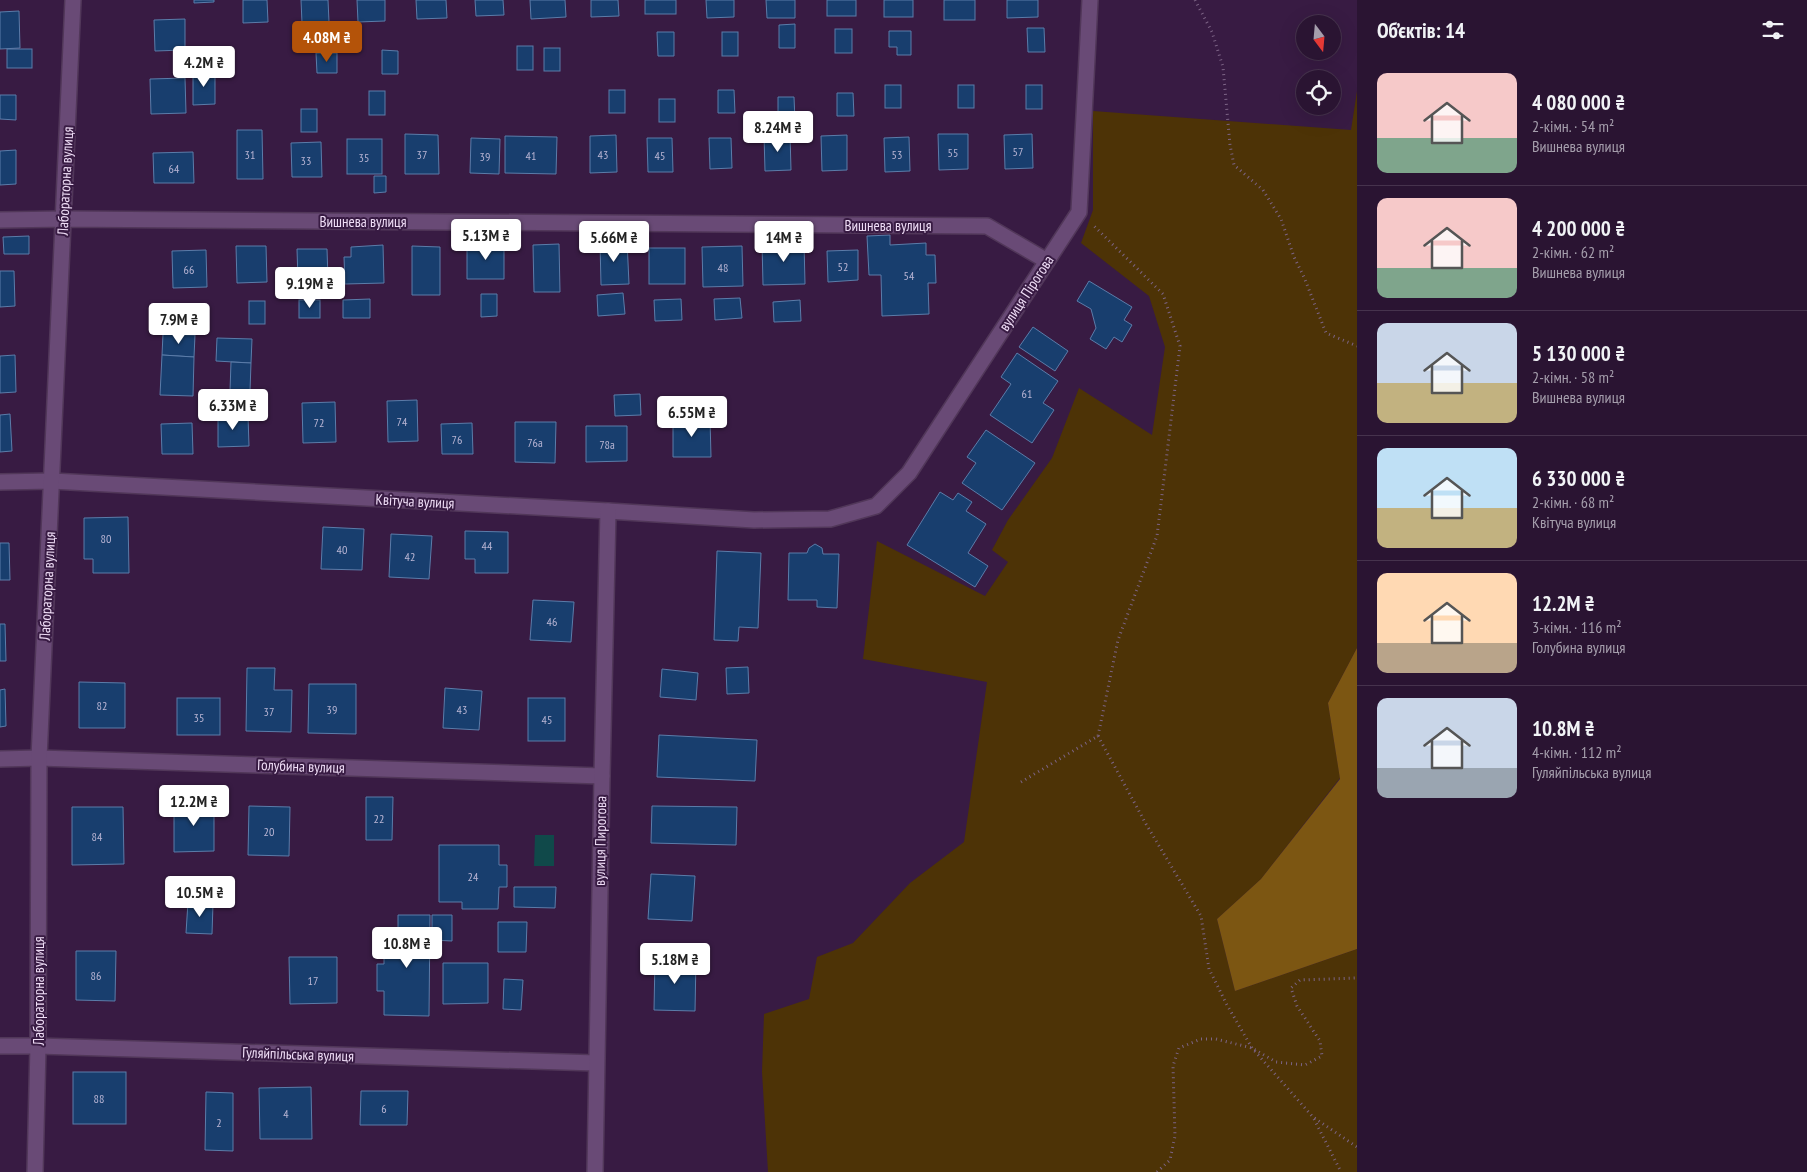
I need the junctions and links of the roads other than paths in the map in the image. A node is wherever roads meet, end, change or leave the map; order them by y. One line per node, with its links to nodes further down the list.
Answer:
1 (73, 0): 3 (street, Лабораторна вулиця)
2 (1090, 0): 5 (street, вулиця Пірогова)
3 (64, 219): 4 (street, Вишнева вулиця); 5 (street, Вишнева вулиця); 6 (street, Лабораторна вулиця)
4 (0, 220)
5 (1047, 260): 9 (street, вулиця Пірогова)
6 (52, 481): 7 (street, Квітуча вулиця); 8 (street, Квітуча вулиця); 10 (street, Лабораторна вулиця)
7 (0, 482)
8 (608, 511): 9 (street, Квітуча вулиця); 12 (street, вулиця Пирогова)
9 (830, 518)
10 (40, 758): 11 (street, Голубина вулиця); 12 (street, Голубина вулиця); 14 (street, Лабораторна вулиця)
11 (0, 759)
12 (602, 776): 15 (street, вулиця Пирогова)
13 (0, 1046): 14 (street, Гуляйпільська вулиця)
14 (38, 1046): 15 (street, Гуляйпільська вулиця); 16 (street, Лабораторна вулиця)
15 (596, 1063): 17 (street, вулиця Пирогова)
16 (35, 1172)
17 (595, 1172)

